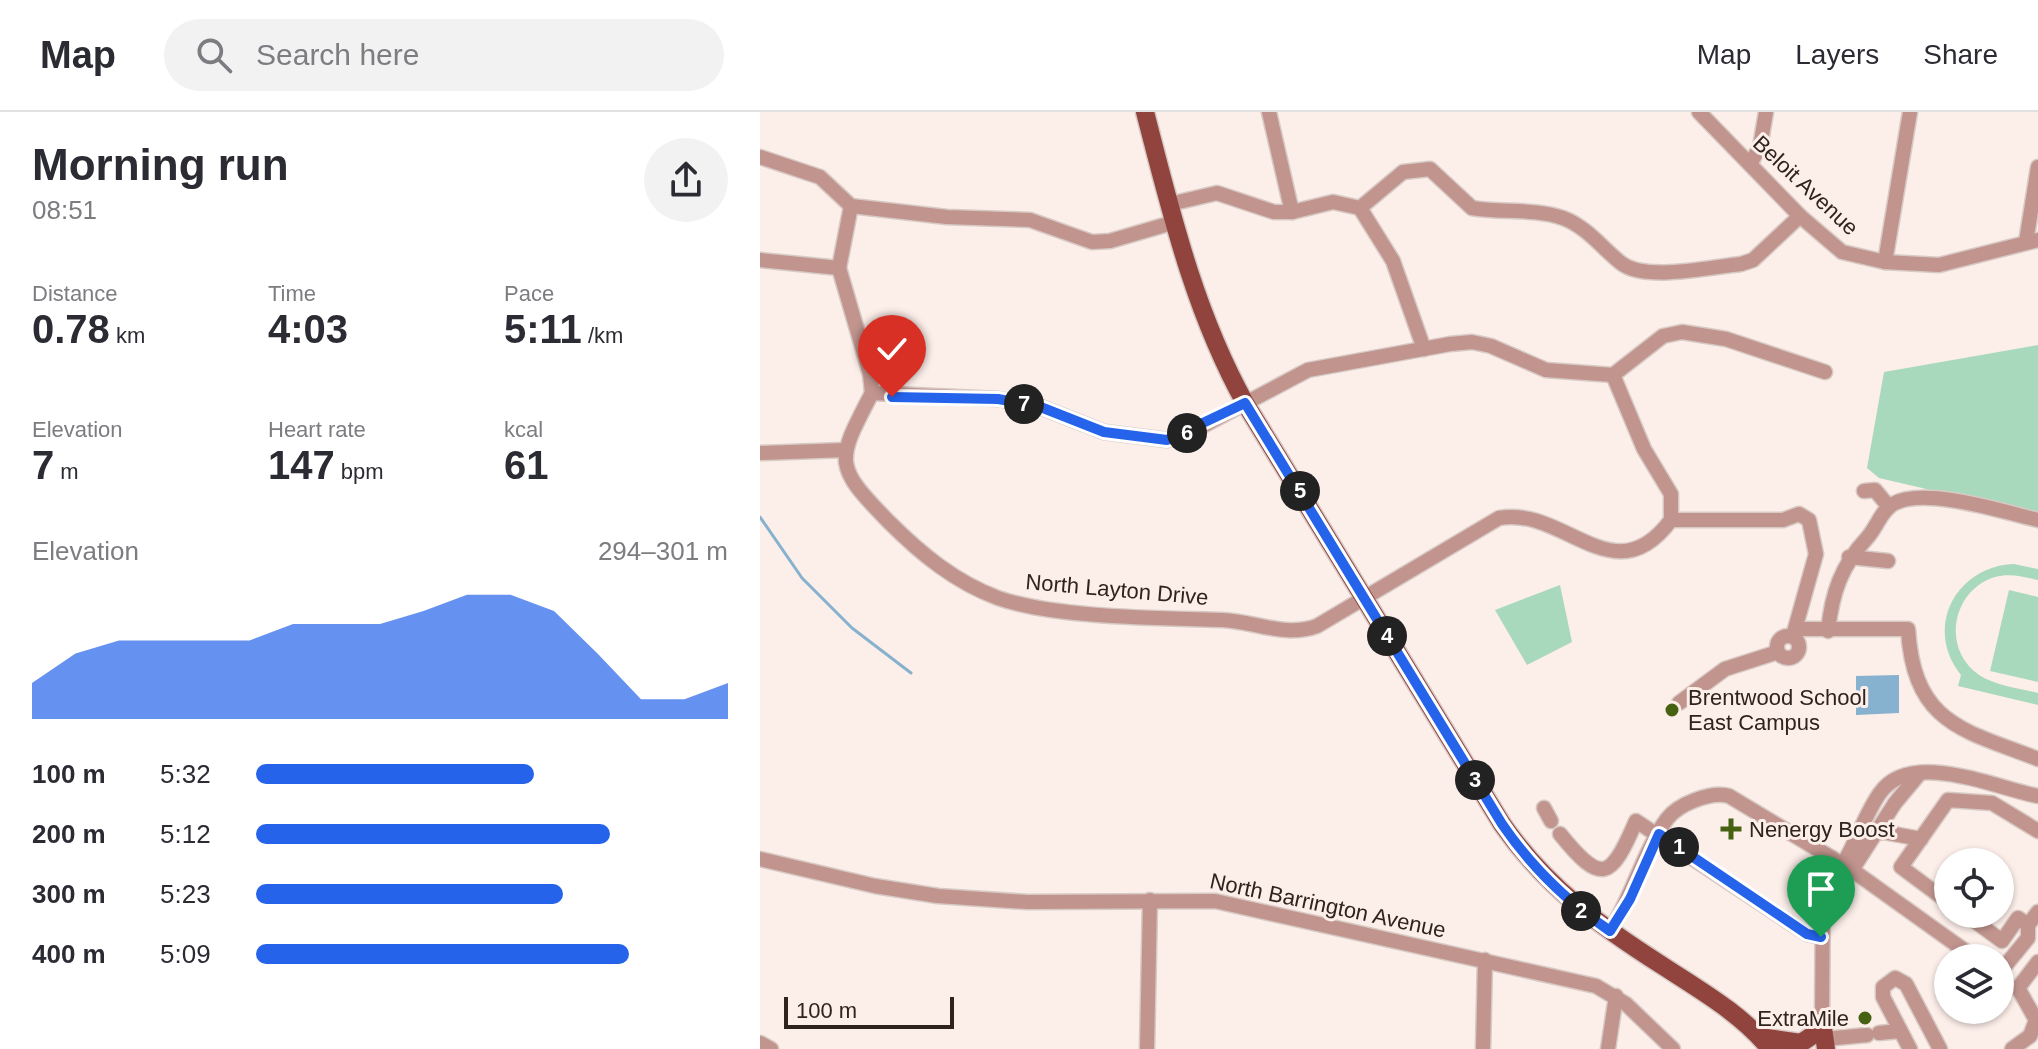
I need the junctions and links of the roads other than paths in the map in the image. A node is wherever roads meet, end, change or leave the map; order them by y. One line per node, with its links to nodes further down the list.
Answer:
1 (1145, 112): 12 (main road)
2 (1269, 112): 11 (street)
3 (1699, 112): 7 (street, Beloit Avenue)
4 (1766, 112): 7 (street)
5 (1910, 112): 16 (street)
6 (760, 157): 9 (street)
7 (1750, 164): 13 (street, Beloit Avenue)
8 (2038, 167): 14 (street)
9 (851, 206): 12 (street); 17 (street)
10 (1360, 208): 11 (street); 13 (street); 18 (street)
11 (1292, 212): 12 (street)
12 (1172, 213): 22 (main road)
13 (1800, 216): 16 (street, Beloit Avenue)
14 (2032, 241): 16 (street, Beloit Avenue)
15 (760, 260): 17 (street)
16 (1885, 262)
17 (839, 268): 21 (street)
18 (1424, 349): 20 (street); 22 (street)
19 (1825, 372): 20 (street)
20 (1613, 375): 27 (street)
21 (872, 393): 22 (street); 23 (street)
22 (1245, 403): 31 (main road)
23 (845, 450): 24 (street); 31 (street, North Layton Drive)
24 (760, 453)
25 (1864, 491): 26 (street)
26 (1889, 507): 28 (street); 29 (street)
27 (1671, 520): 31 (street, North Layton Drive); 33 (street)
28 (2038, 520)
29 (1849, 557): 30 (street); 32 (street)
30 (1888, 561)
31 (1364, 598): 53 (main road)
32 (1828, 631): 33 (street); 35 (street)
33 (1795, 633): 34 (street)
34 (1679, 703)
35 (2038, 759)
36 (1920, 773): 37 (street); 39 (street); 43 (street)
37 (2038, 796)
38 (2038, 831): 42 (street)
39 (1877, 832): 42 (street); 43 (street); 45 (street)
40 (1560, 834): 41 (street)
41 (1659, 834): 45 (street); 53 (street); 54 (street)
42 (1921, 839): 46 (street)
43 (1857, 841): 45 (street)
44 (760, 859): 47 (street, North Barrington Avenue)
45 (1842, 864): 54 (street); 55 (street)
46 (1934, 892)
47 (1150, 900): 57 (street, North Barrington Avenue); 69 (street)
48 (2038, 912): 50 (street)
49 (2014, 924): 50 (street)
50 (2028, 925): 56 (street)
51 (1984, 928): 52 (street)
52 (2011, 928)
53 (1610, 931): 67 (main road)
54 (1821, 937): 64 (street)
55 (1955, 944)
56 (2014, 956)
57 (1485, 960): 61 (street, North Barrington Avenue); 70 (street)
58 (2037, 963): 60 (street)
59 (2014, 985): 60 (street)
60 (2018, 988): 62 (street); 75 (street)
61 (1616, 996): 71 (street); 72 (street, North Barrington Avenue)
62 (2038, 1005)
63 (1900, 1031): 65 (street); 73 (street); 74 (street)
64 (1824, 1036): 65 (street); 67 (main road)
65 (1865, 1038)
66 (760, 1043): 68 (street)
67 (1765, 1043)
68 (771, 1049)
69 (1147, 1049)
70 (1483, 1049)
71 (1608, 1049)
72 (1673, 1049)
73 (1910, 1049)
74 (1940, 1049)
75 (2012, 1049)

